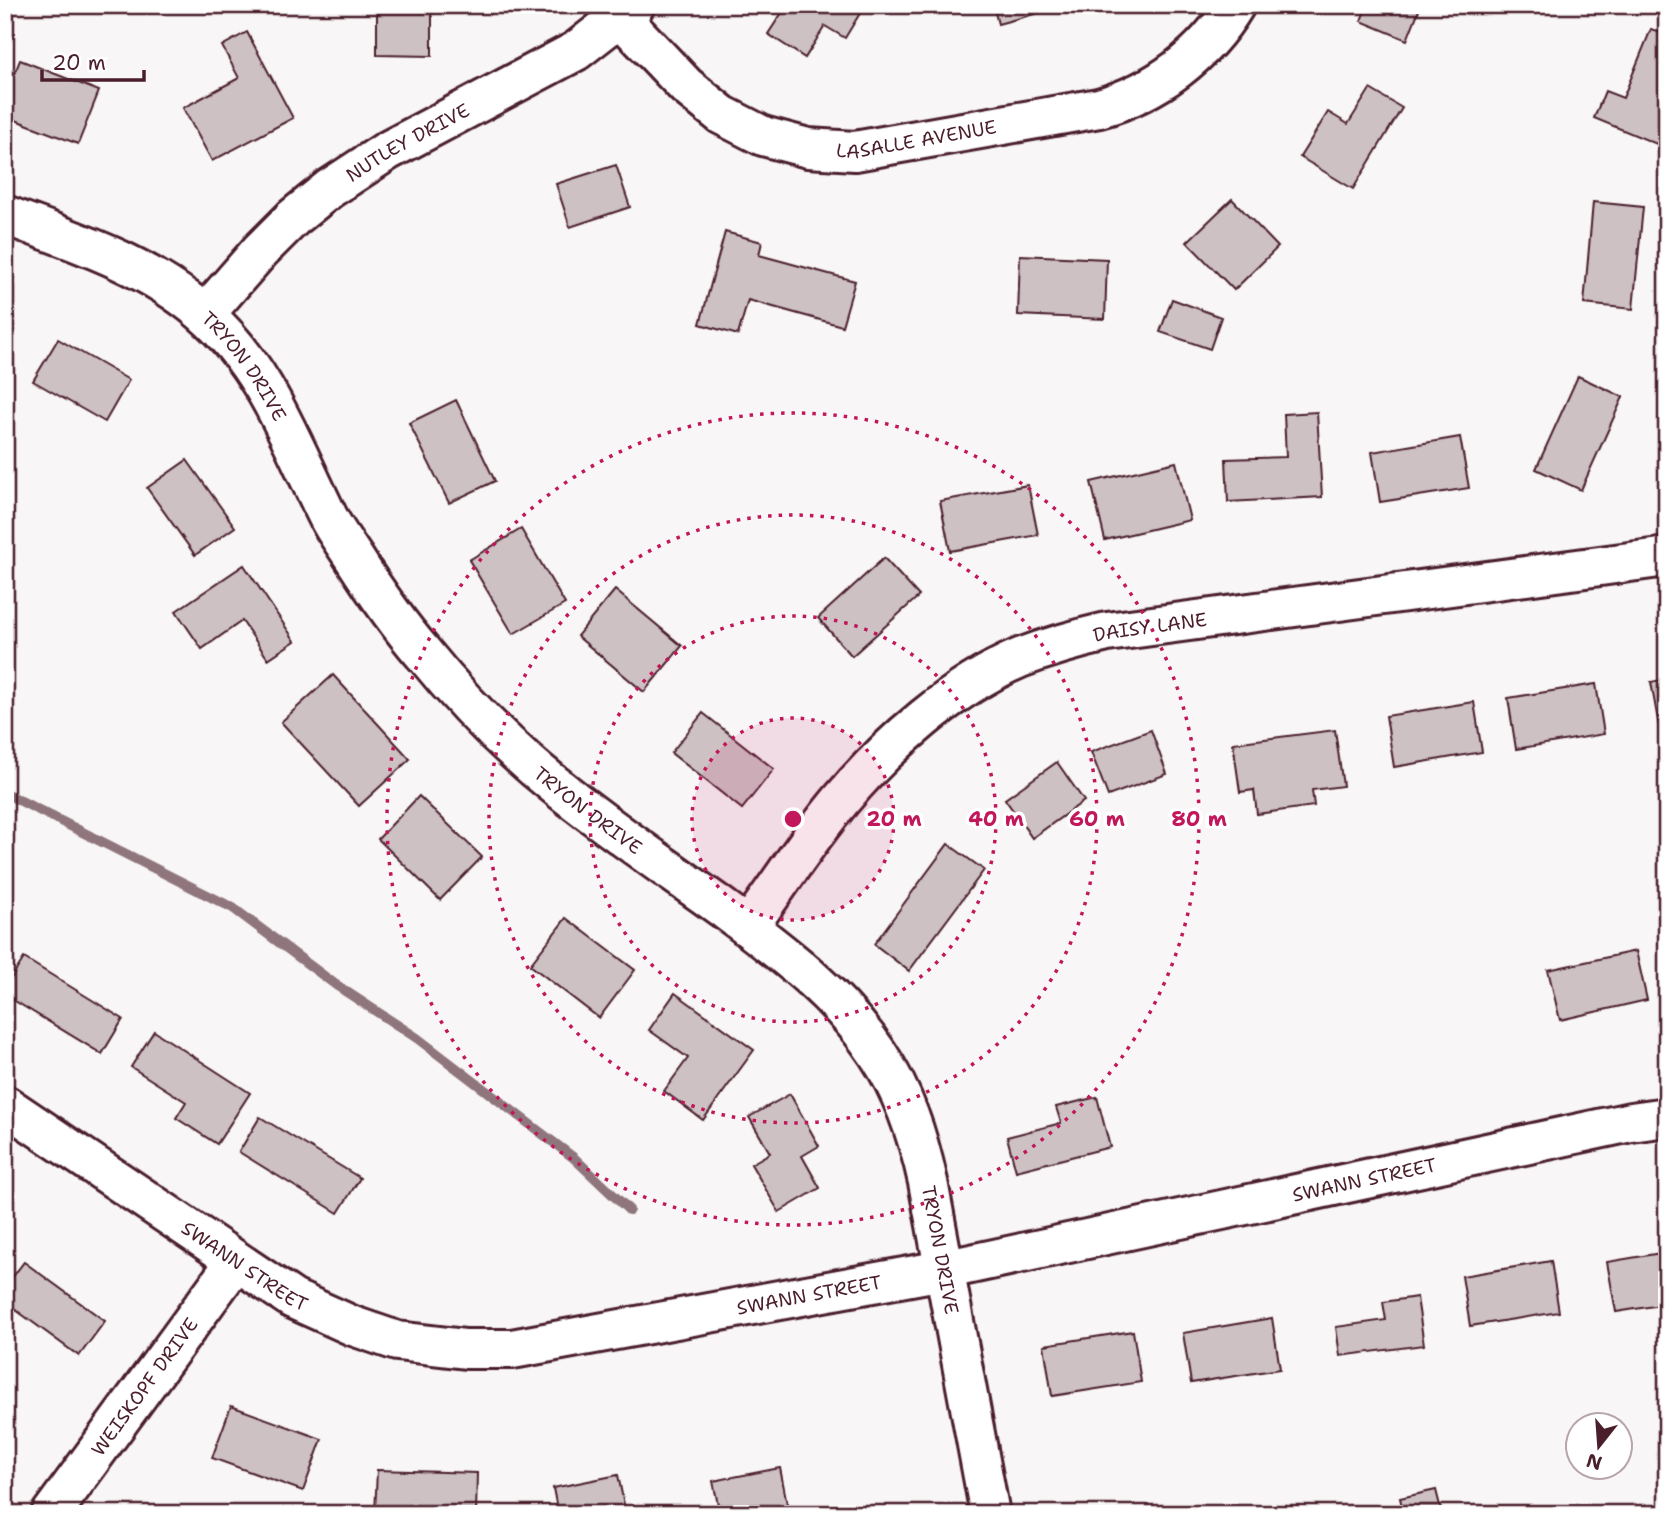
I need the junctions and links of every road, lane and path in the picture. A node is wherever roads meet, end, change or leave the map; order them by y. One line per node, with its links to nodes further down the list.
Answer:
1 (1235, 5): 2 (street, LASALLE AVENUE)
2 (622, 9): 4 (street, NUTLEY DRIVE)
3 (5, 215): 4 (street, TRYON DRIVE)
4 (205, 314): 6 (street, TRYON DRIVE)
5 (1667, 557): 6 (street, DAISY LANE)
6 (748, 927): 10 (street, TRYON DRIVE)
7 (5, 1105): 9 (street, SWANN STREET)
8 (1667, 1117): 10 (street, SWANN STREET)
9 (236, 1261): 10 (street, SWANN STREET); 11 (street, WEISKOPF DRIVE)
10 (943, 1270): 12 (street, TRYON DRIVE)
11 (51, 1514)
12 (990, 1514)

